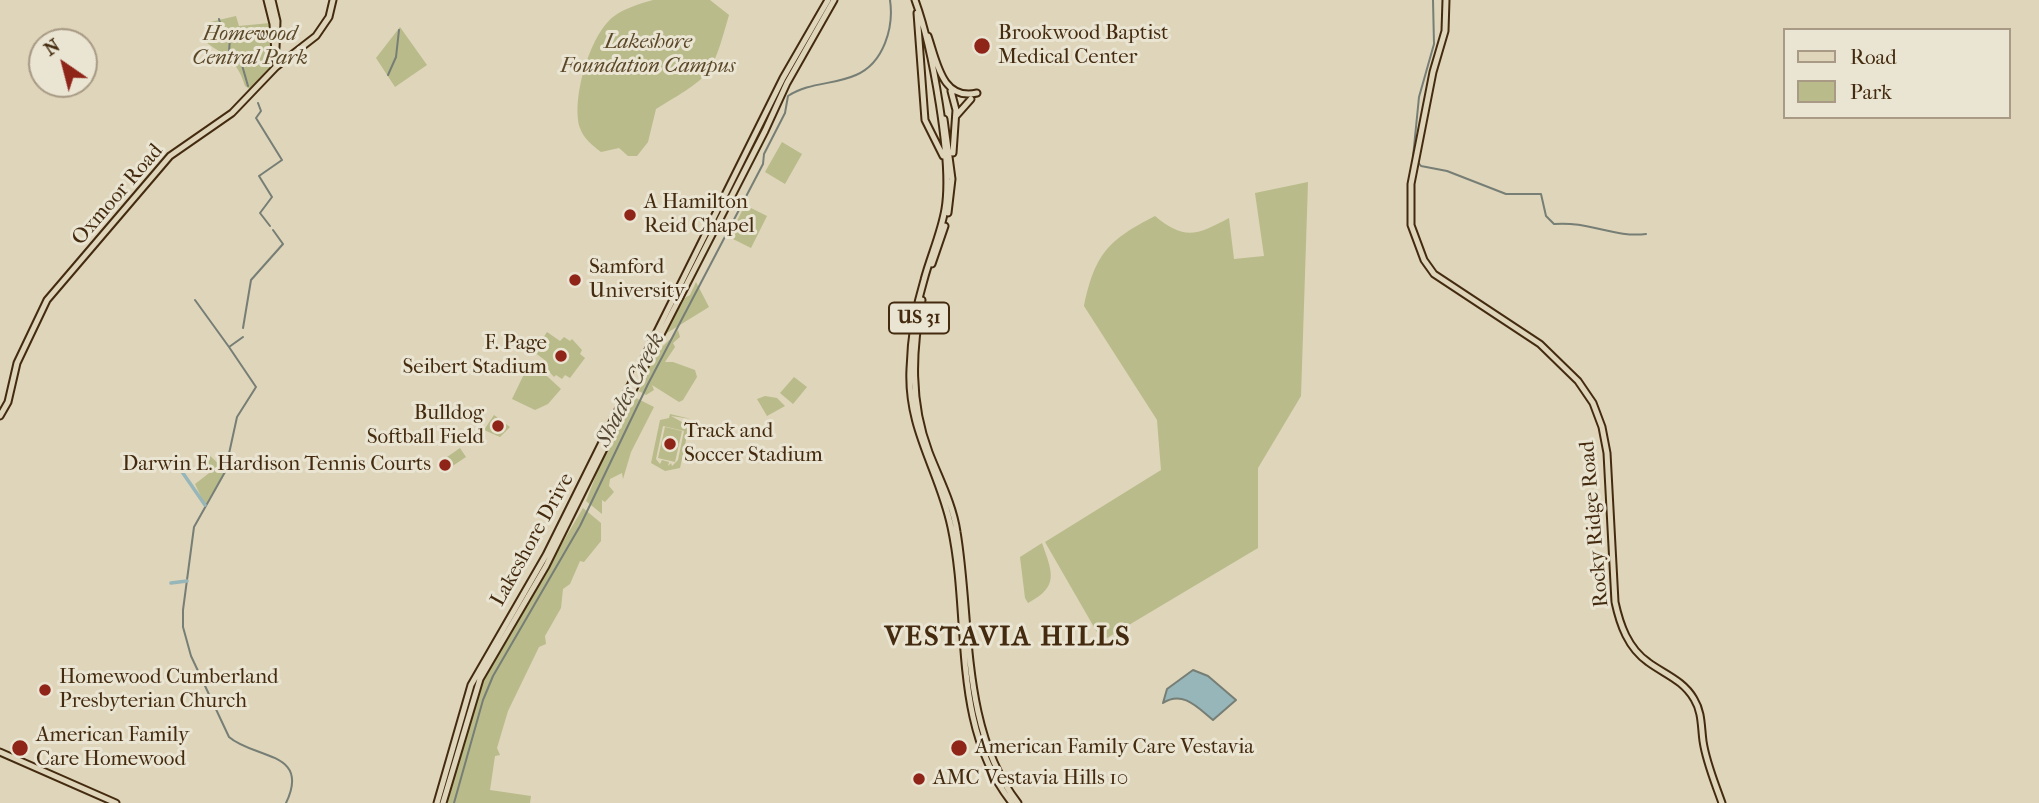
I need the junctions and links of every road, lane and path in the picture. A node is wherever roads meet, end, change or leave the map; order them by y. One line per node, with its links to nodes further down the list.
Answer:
1 (270, 0): 8 (main road)
2 (333, 0): 9 (main road, Oxmoor Road)
3 (828, 0): 14 (main road, Lakeshore Drive)
4 (834, 0): 14 (main road, Lakeshore Drive)
5 (1446, 0): 28 (main road, Rocky Ridge Road)
6 (916, 1): 7 (main road, US 31); 16 (main road, US 31); 16 (main road)
7 (928, 36): 11 (main road); 16 (main road, US 31)
8 (275, 53): 9 (main road); 10 (main road)
9 (285, 60): 10 (main road, Oxmoor Road)
10 (276, 67): 17 (main road, Oxmoor Road)
11 (951, 91): 12 (main road); 15 (main road)
12 (977, 93)
13 (971, 99): 15 (main road)
14 (770, 114): 20 (main road, Lakeshore Drive)
15 (956, 116): 16 (main road)
16 (949, 169): 18 (main road, US 31); 26 (main road, US 31)
17 (0, 416)
18 (932, 459): 19 (main road); 27 (main road, US 31)
19 (942, 459)
20 (467, 705): 24 (main road, Lakeshore Drive); 25 (main road, Lakeshore Drive)
21 (0, 754): 22 (main road); 23 (main road)
22 (107, 803)
23 (116, 803)
24 (437, 803)
25 (443, 803)
26 (1012, 803)
27 (1018, 803)
28 (1722, 803)

